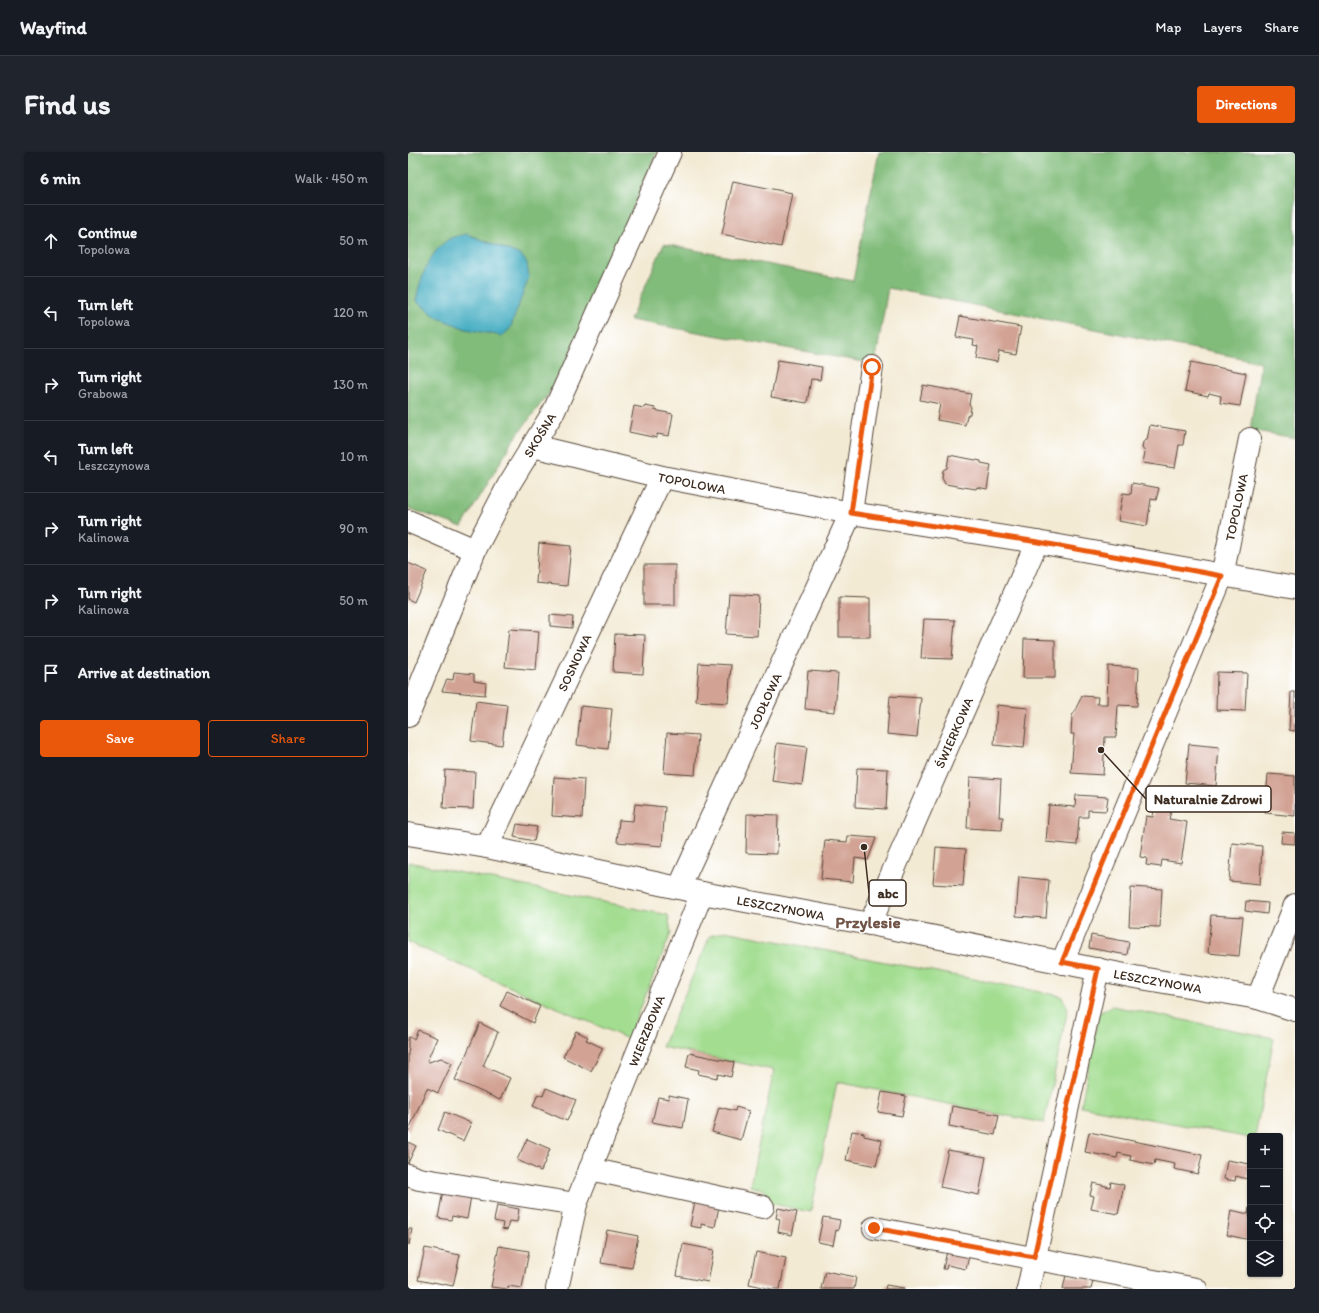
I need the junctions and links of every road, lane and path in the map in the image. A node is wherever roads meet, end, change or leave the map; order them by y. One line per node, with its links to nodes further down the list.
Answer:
1 (670, 152): 4 (street, SKOŚNA)
2 (872, 367): 6 (street)
3 (1250, 439): 10 (street, TOPOLOWA)
4 (533, 446): 5 (street, TOPOLOWA); 9 (street, SKOŚNA)
5 (662, 477): 6 (street, TOPOLOWA); 14 (street, SOSNOWA)
6 (851, 513): 8 (street, TOPOLOWA); 15 (street, JODŁOWA)
7 (408, 521): 9 (street)
8 (1038, 542): 10 (street, TOPOLOWA); 18 (street, ŚWIERKOWA)
9 (475, 550): 12 (street, SKOŚNA)
10 (1222, 576): 11 (street, TOPOLOWA); 19 (street)
11 (1295, 588)
12 (408, 716)
13 (408, 834): 14 (street, LESZCZYNOWA)
14 (487, 847): 15 (street, LESZCZYNOWA)
15 (679, 888): 16 (street, LESZCZYNOWA)
16 (702, 893): 18 (street, LESZCZYNOWA); 23 (street, WIERZBOWA)
17 (1295, 905): 21 (street)
18 (870, 924): 19 (street, LESZCZYNOWA)
19 (1062, 962): 20 (street, LESZCZYNOWA)
20 (1098, 969): 21 (street, LESZCZYNOWA); 28 (street)
21 (1258, 998): 22 (street, LESZCZYNOWA)
22 (1295, 1010)
23 (590, 1169): 25 (street, WIERZBOWA); 26 (street)
24 (408, 1175): 25 (street)
25 (576, 1204): 29 (street, WIERZBOWA)
26 (763, 1208)
27 (874, 1228): 28 (street)
28 (1034, 1257): 30 (street); 31 (street)
29 (558, 1289)
30 (1028, 1289)
31 (1196, 1289)

